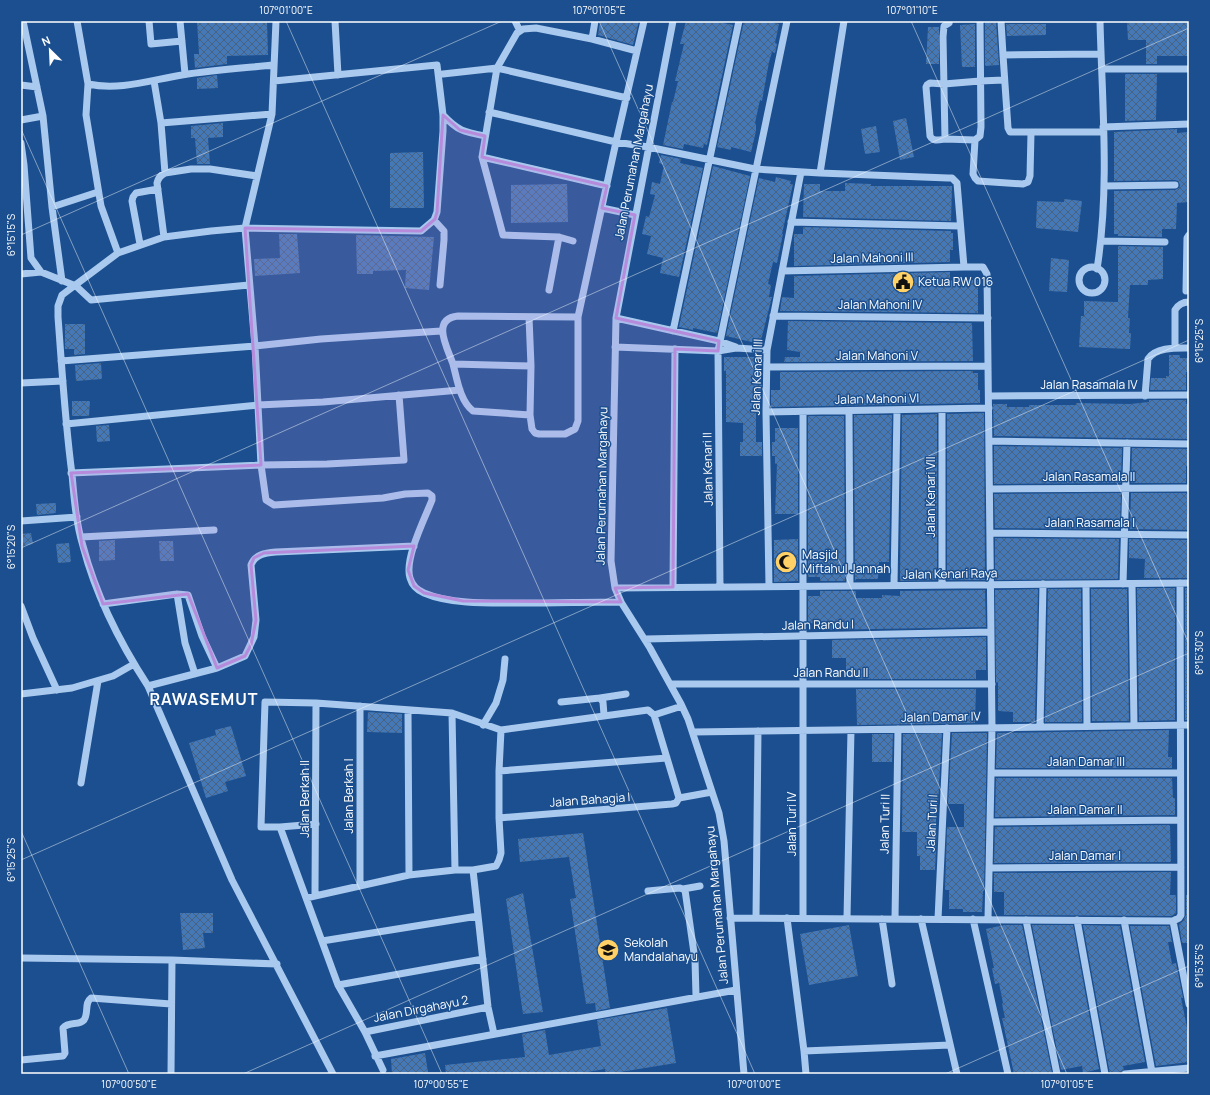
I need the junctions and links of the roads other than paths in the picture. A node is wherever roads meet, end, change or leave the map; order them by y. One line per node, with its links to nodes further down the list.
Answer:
1 (23, 21): 38 (street)
2 (77, 21): 35 (street)
3 (149, 21): 20 (street)
4 (180, 21): 20 (street)
5 (276, 21): 24 (street)
6 (335, 21): 30 (street)
7 (515, 21): 18 (street)
8 (595, 21): 19 (street)
9 (644, 21): 21 (street)
10 (673, 21): 54 (street, Jalan Perumahan Margahayu)
11 (739, 21): 56 (street)
12 (787, 21): 57 (street, Jalan Kenari II)
13 (844, 21): 60 (street)
14 (980, 21): 31 (street)
15 (1001, 21): 23 (street)
16 (1100, 21): 22 (street)
17 (949, 23): 36 (street)
18 (520, 31): 19 (street); 25 (street)
19 (592, 39): 21 (street)
20 (182, 41): 28 (street)
21 (637, 50): 39 (street)
22 (1101, 54): 23 (street); 26 (street)
23 (1003, 55): 32 (street)
24 (274, 65): 28 (street); 34 (street)
25 (497, 68): 29 (street); 39 (street); 40 (street)
26 (1102, 69): 27 (street); 47 (street)
27 (1189, 69)
28 (185, 74): 33 (street)
29 (443, 74)
30 (338, 75): 34 (street); 42 (street)
31 (980, 80): 32 (street); 36 (street); 51 (street)
32 (1004, 80): 48 (street)
33 (154, 81): 35 (street); 45 (street)
34 (274, 81): 41 (street)
35 (88, 84): 66 (street)
36 (944, 84): 50 (street); 50 (street)
37 (21, 85): 38 (street)
38 (37, 87): 43 (street)
39 (627, 98): 52 (street)
40 (489, 112): 49 (street); 52 (street)
41 (272, 114): 45 (street); 61 (street)
42 (443, 115): 49 (street); 70 (street)
43 (43, 116): 44 (street); 67 (street)
44 (21, 120)
45 (161, 123): 59 (street)
46 (1189, 124): 47 (street)
47 (1103, 130): 48 (street); 64 (street)
48 (1031, 133): 51 (street)
49 (485, 136): 55 (street)
50 (945, 139): 51 (street)
51 (975, 140)
52 (616, 142): 54 (street); 63 (street)
53 (21, 143): 85 (street)
54 (644, 147): 56 (street); 69 (street, Jalan Perumahan Margahayu)
55 (482, 157): 63 (street); 76 (street)
56 (709, 159): 57 (street); 100 (street)
57 (755, 169): 58 (street); 101 (street, Jalan Kenari II)
58 (801, 172): 60 (street); 71 (street, Jalan Kenari III)
59 (165, 173): 61 (street); 65 (street)
60 (820, 173): 72 (street)
61 (258, 176): 73 (street)
62 (1175, 185): 64 (street)
63 (607, 186): 68 (street)
64 (1104, 186): 78 (street)
65 (158, 189): 75 (street); 80 (street)
66 (98, 192): 67 (street); 81 (street)
67 (52, 207): 87 (street)
68 (605, 209): 69 (street); 96 (street)
69 (635, 215): 97 (street, Jalan Perumahan Margahayu)
70 (434, 220): 73 (street); 89 (street)
71 (791, 222): 72 (street); 84 (street, Jalan Kenari III)
72 (960, 226): 82 (street)
73 (245, 228): 75 (street); 88 (street)
74 (1189, 235): 92 (street)
75 (164, 237): 80 (street)
76 (559, 237): 77 (street); 91 (street)
77 (574, 241)
78 (1101, 241): 79 (street); 83 (street)
79 (1165, 242)
80 (140, 244): 81 (street)
81 (118, 253): 90 (street)
82 (964, 267): 84 (street, Jalan Mahoni III); 98 (street, Jalan Mahoni III)
83 (1097, 269)
84 (782, 271): 94 (street, Jalan Kenari III)
85 (41, 272): 86 (street); 87 (street)
86 (21, 274)
87 (62, 281): 90 (street)
88 (249, 285): 90 (street); 102 (street)
89 (440, 285)
90 (76, 286): 110 (street)
91 (549, 290)
92 (1186, 291)
93 (1189, 302): 105 (street)
94 (773, 316): 98 (street, Jalan Mahoni IV); 108 (street, Jalan Kenari III)
95 (529, 317): 96 (street); 99 (street); 112 (street)
96 (578, 317): 129 (street)
97 (616, 318): 100 (street); 103 (street, Jalan Perumahan Margahayu)
98 (988, 318): 113 (street)
99 (441, 331): 102 (street); 111 (street)
100 (673, 331): 101 (street)
101 (719, 341): 104 (street); 109 (street, Jalan Kenari II)
102 (255, 346): 110 (street); 122 (street)
103 (615, 347): 107 (street); 161 (street, Jalan Perumahan Margahayu)
104 (736, 348): 108 (street); 109 (street)
105 (1175, 348): 106 (street); 120 (street)
106 (1189, 348)
107 (675, 349): 109 (street); 159 (street)
108 (767, 350): 114 (street, Jalan Kenari III)
109 (718, 351): 160 (street, Jalan Kenari II)
110 (61, 361): 115 (street)
111 (453, 364): 112 (street); 117 (street)
112 (531, 366): 129 (street)
113 (988, 366): 114 (street, Jalan Mahoni V); 119 (street)
114 (766, 368): 127 (street, Jalan Kenari III)
115 (63, 381): 116 (street); 130 (street)
116 (21, 383)
117 (460, 390): 118 (street); 129 (street)
118 (399, 395): 122 (street); 134 (street)
119 (989, 396): 120 (street, Jalan Rasamala IV); 123 (street)
120 (1145, 396): 121 (street, Jalan Rasamala IV)
121 (1189, 396)
122 (258, 405): 130 (street); 134 (street)
123 (989, 408): 124 (street, Jalan Mahoni VI); 131 (street)
124 (942, 409): 125 (street, Jalan Mahoni VI); 154 (street, Jalan Kenari VII)
125 (897, 410): 126 (street, Jalan Mahoni VI); 153 (street)
126 (849, 411): 128 (street, Jalan Mahoni VI); 158 (street)
127 (766, 412): 128 (street, Jalan Mahoni VI); 156 (street, Jalan Kenari III)
128 (803, 412): 157 (street, Jalan Turi IV)
129 (530, 415)
130 (66, 424): 135 (street)
131 (989, 442): 132 (street); 138 (street)
132 (1127, 443): 133 (street); 136 (street)
133 (1189, 444)
134 (261, 465): 135 (street); 146 (street)
135 (71, 473): 139 (street)
136 (1125, 488): 137 (street, Jalan Rasamala II); 138 (street, Jalan Rasamala II); 143 (street)
137 (1189, 488)
138 (990, 489): 142 (street)
139 (77, 517): 140 (street); 145 (street)
140 (21, 521)
141 (214, 530): 145 (street)
142 (990, 533): 143 (street, Jalan Rasamala I); 155 (street)
143 (1125, 534): 144 (street, Jalan Rasamala I); 151 (street)
144 (1189, 535)
145 (81, 537): 164 (street)
146 (414, 546): 163 (street); 171 (street)
147 (1180, 583): 148 (street, Jalan Kenari Raya); 152 (street, Jalan Kenari Raya); 191 (street)
148 (1189, 583)
149 (1043, 584): 150 (street, Jalan Kenari Raya); 155 (street, Jalan Kenari Raya); 195 (street)
150 (1086, 584): 151 (street, Jalan Kenari Raya); 193 (street)
151 (1123, 584): 152 (street, Jalan Kenari Raya)
152 (1132, 584): 194 (street)
153 (894, 585): 154 (street, Jalan Kenari Raya); 158 (street, Jalan Kenari Raya)
154 (942, 585): 155 (street, Jalan Kenari Raya)
155 (991, 585): 166 (street)
156 (769, 586): 157 (street, Jalan Kenari Raya); 160 (street, Jalan Kenari Raya)
157 (803, 586): 158 (street, Jalan Kenari Raya); 167 (street, Jalan Turi IV)
158 (850, 586)
159 (674, 587): 160 (street, Jalan Kenari Raya); 161 (street, Jalan Kenari Raya)
160 (720, 587)
161 (615, 588): 163 (street, Jalan Perumahan Margahayu)
162 (177, 594): 164 (street); 171 (street); 172 (street)
163 (621, 602): 168 (street, Jalan Perumahan Margahayu)
164 (103, 604): 170 (street)
165 (21, 606): 178 (street)
166 (991, 632): 167 (street, Jalan Randu I); 176 (street)
167 (803, 636): 168 (street, Jalan Randu I); 175 (street, Jalan Turi IV)
168 (644, 639): 174 (street, Jalan Perumahan Margahayu)
169 (505, 659): 190 (street)
170 (134, 664): 173 (street); 177 (street)
171 (217, 668): 172 (street)
172 (195, 674): 177 (street)
173 (98, 680): 178 (street); 208 (street)
174 (670, 684): 175 (street, Jalan Randu II); 185 (street, Jalan Perumahan Margahayu)
175 (803, 684): 176 (street, Jalan Randu II); 200 (street, Jalan Turi IV)
176 (992, 684): 197 (street)
177 (148, 686): 249 (street)
178 (57, 690): 179 (street)
179 (21, 694)
180 (626, 694): 181 (street)
181 (600, 698): 182 (street); 188 (street)
182 (561, 702)
183 (316, 703): 184 (street); 214 (street, Jalan Berkah II); 215 (street)
184 (360, 706): 186 (street); 223 (street, Jalan Berkah I)
185 (682, 706): 189 (street); 203 (street, Jalan Perumahan Margahayu)
186 (408, 710): 187 (street); 222 (street)
187 (452, 714): 190 (street); 220 (street)
188 (604, 715): 189 (street); 199 (street)
189 (654, 715): 204 (street)
190 (483, 725): 199 (street)
191 (1180, 725): 192 (street, Jalan Damar IV); 194 (street, Jalan Damar IV); 207 (street)
192 (1189, 725)
193 (1087, 726): 194 (street, Jalan Damar IV); 195 (street, Jalan Damar IV)
194 (1134, 726)
195 (1040, 727): 197 (street, Jalan Damar IV)
196 (947, 728): 197 (street, Jalan Damar IV); 198 (street, Jalan Damar IV); 238 (street, Jalan Turi I)
197 (992, 728): 206 (street)
198 (898, 729): 201 (street, Jalan Damar IV); 236 (street, Jalan Turi II)
199 (501, 730): 205 (street)
200 (803, 730): 201 (street, Jalan Damar IV); 202 (street, Jalan Damar IV); 233 (street, Jalan Turi IV)
201 (851, 730): 234 (street)
202 (758, 731): 203 (street, Jalan Damar IV); 231 (street)
203 (693, 732): 209 (street, Jalan Perumahan Margahayu)
204 (667, 758): 205 (street); 210 (street)
205 (499, 771): 211 (street)
206 (991, 773): 207 (street, Jalan Damar III); 213 (street)
207 (1180, 773): 212 (street)
208 (81, 783)
209 (712, 792): 210 (street, Jalan Bahagia I); 230 (street, Jalan Perumahan Margahayu)
210 (679, 798): 211 (street, Jalan Bahagia I)
211 (499, 818): 221 (street)
212 (1180, 820): 213 (street, Jalan Damar II); 216 (street)
213 (990, 822): 219 (street)
214 (316, 824): 215 (street); 227 (street, Jalan Berkah II)
215 (280, 827): 228 (street, Jalan Dirgahayu 2)
216 (1181, 857): 217 (street); 218 (street)
217 (1189, 857)
218 (1181, 867): 219 (street, Jalan Damar I); 244 (street)
219 (989, 868): 240 (street)
220 (455, 870): 221 (street); 222 (street)
221 (473, 870): 229 (street)
222 (409, 875): 223 (street)
223 (360, 886): 227 (street)
224 (700, 886): 225 (street)
225 (683, 889): 226 (street); 253 (street)
226 (648, 891)
227 (315, 895): 228 (street)
228 (306, 898): 245 (street, Jalan Dirgahayu 2)
229 (478, 916): 245 (street); 247 (street)
230 (730, 918): 231 (street); 252 (street, Jalan Perumahan Margahayu)
231 (756, 918): 232 (street)
232 (787, 918): 233 (street); 260 (street)
233 (803, 918): 234 (street)
234 (847, 918): 235 (street)
235 (882, 919): 236 (street); 250 (street)
236 (895, 919): 237 (street)
237 (921, 919): 238 (street); 259 (street)
238 (938, 919): 239 (street)
239 (973, 919): 240 (street); 271 (street)
240 (988, 919): 241 (street)
241 (1026, 920): 242 (street); 272 (street)
242 (1077, 920): 243 (street); 273 (street)
243 (1124, 920): 244 (street); 265 (street)
244 (1173, 921): 255 (street)
245 (322, 941): 251 (street, Jalan Dirgahayu 2)
246 (21, 958): 248 (street)
247 (483, 959): 251 (street); 256 (street)
248 (172, 960): 249 (street); 254 (street)
249 (277, 964): 267 (street)
250 (892, 984)
251 (338, 985): 257 (street, Jalan Dirgahayu 2)
252 (736, 990): 253 (street); 268 (street, Jalan Perumahan Margahayu)
253 (696, 996): 258 (street)
254 (171, 1004): 262 (street); 266 (street)
255 (1189, 1004)
256 (488, 1007): 257 (street, Jalan Dirgahayu 2); 258 (street)
257 (365, 1032): 261 (street)
258 (494, 1034): 261 (street)
259 (950, 1045): 260 (street); 270 (street)
260 (804, 1052): 269 (street)
261 (375, 1056): 264 (street)
262 (21, 1060)
263 (1189, 1068): 265 (street)
264 (383, 1070)
265 (1152, 1072): 274 (street)
266 (171, 1074)
267 (334, 1074)
268 (744, 1074)
269 (806, 1074)
270 (957, 1074)
271 (1008, 1074)
272 (1057, 1074)
273 (1105, 1074)
274 (1125, 1074)

